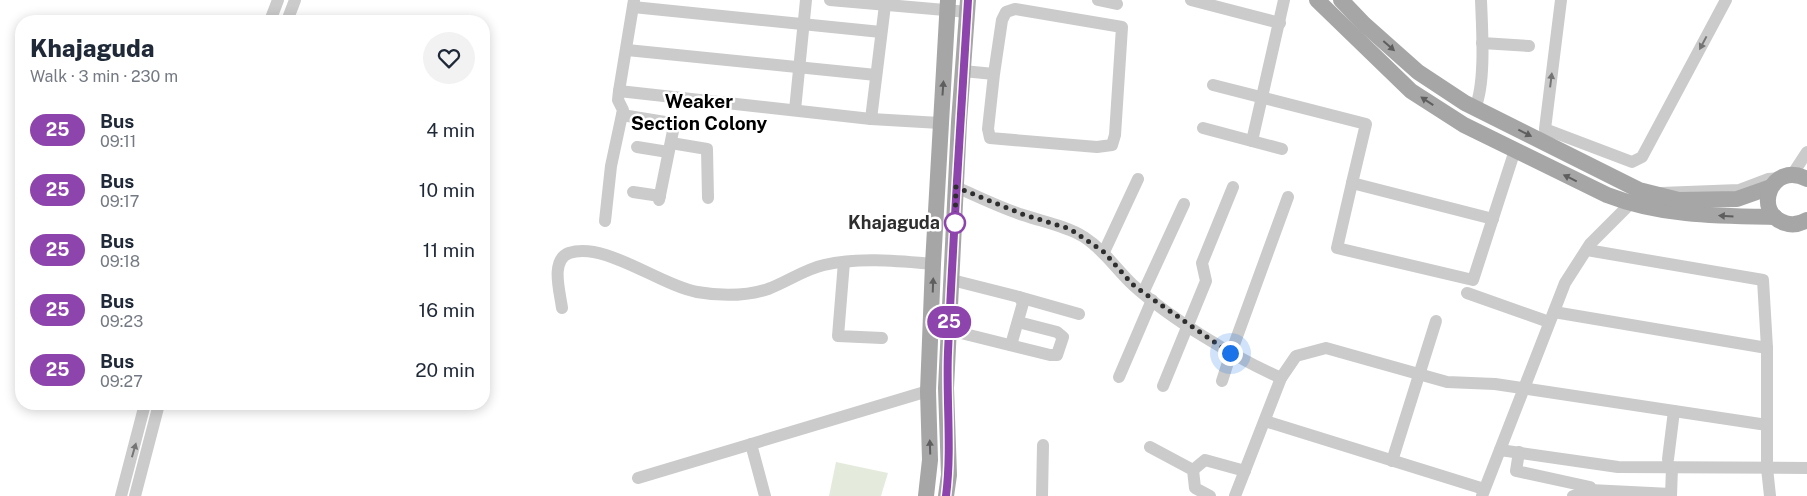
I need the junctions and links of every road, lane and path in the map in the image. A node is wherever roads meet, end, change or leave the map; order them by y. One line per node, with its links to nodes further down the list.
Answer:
1 (278, 0): 18 (street)
2 (295, 0): 19 (street)
3 (806, 0): 21 (street)
4 (830, 0): 15 (street)
5 (1098, 0): 14 (street)
6 (1191, 0): 20 (street)
7 (1284, 0): 20 (street)
8 (1317, 0): 23 (main road)
9 (1341, 0): 23 (main road)
10 (1481, 0): 24 (street)
11 (1561, 0): 46 (street, one-way to 11)
12 (1726, 0): 46 (street, one-way to 46)
13 (634, 4): 21 (street); 26 (street)
14 (1117, 4)
15 (885, 5): 16 (street); 22 (street)
16 (948, 6): 17 (street); 38 (main road, one-way to 16)
17 (968, 6): 28 (main road)
18 (272, 15)
19 (289, 15)
20 (1280, 23): 33 (street)
21 (804, 24): 22 (street); 27 (street)
22 (881, 32): 30 (street)
23 (1363, 33): 34 (main road, one-way to 34); 44 (main road, one-way to 23)
24 (1482, 43): 25 (street); 34 (street)
25 (1529, 46)
26 (627, 50): 27 (street); 32 (street)
27 (800, 67): 30 (street); 35 (street)
28 (963, 70): 29 (street); 50 (main road)
29 (994, 74): 29 (street)
30 (876, 75): 37 (street)
31 (1213, 85): 33 (street)
32 (619, 90): 35 (street); 36 (street)
33 (1263, 97): 40 (street); 49 (street)
34 (1475, 108): 46 (main road, one-way to 46)
35 (795, 110): 37 (street)
36 (622, 114): 42 (street); 60 (street)
37 (871, 119): 38 (street)
38 (940, 123): 64 (main road)
39 (1203, 128): 40 (street)
40 (1252, 141): 43 (street)
41 (637, 147): 42 (street)
42 (670, 148): 52 (street); 54 (street)
43 (1282, 149)
44 (1515, 150): 56 (main road, one-way to 44); 58 (street)
45 (1807, 152): 48 (street)
46 (1580, 155): 48 (main road)
47 (1138, 180): 62 (street)
48 (1788, 180): 57 (main road)
49 (1352, 183): 58 (street); 58 (street)
50 (956, 187): 62 (street); 65 (main road)
51 (1233, 187): 74 (street)
52 (633, 192)
53 (1288, 197): 79 (street)
54 (708, 198)
55 (1184, 204): 67 (street)
56 (1630, 204): 57 (main road, one-way to 56); 61 (street)
57 (1775, 217): 59 (main road)
58 (1493, 219)
59 (1807, 220)
60 (605, 221)
61 (1587, 250): 71 (street); 78 (street)
62 (1104, 252): 67 (street)
63 (844, 262): 64 (street); 69 (street); 76 (street)
64 (934, 264): 86 (main road, one-way to 64)
65 (952, 280): 68 (street); 75 (main road)
66 (1468, 294): 71 (street)
67 (1148, 296): 74 (street); 81 (street)
68 (1019, 298): 70 (street); 73 (street)
69 (562, 308)
70 (1079, 314)
71 (1552, 317): 78 (street); 85 (street)
72 (1436, 321): 80 (street)
73 (1018, 322): 77 (street); 77 (street)
74 (1189, 325): 79 (street); 84 (street)
75 (949, 330): 77 (street); 111 (main road)
76 (882, 338)
77 (1012, 345)
78 (1768, 348): 91 (street)
79 (1230, 353): 82 (street); 83 (street)
80 (1418, 376): 82 (street); 85 (street); 97 (street)
81 (1119, 377)
82 (1281, 378): 90 (street)
83 (1222, 382)
84 (1163, 386)
85 (1525, 390): 89 (street); 95 (street)
86 (928, 391): 92 (street); 110 (main road, one-way to 86)
87 (143, 410): 107 (street, one-way to 87)
88 (157, 410): 108 (street)
89 (1674, 411): 91 (street); 98 (street)
90 (1265, 421): 97 (street); 102 (street)
91 (1767, 424): 99 (street)
92 (751, 444): 103 (street); 109 (street)
93 (1043, 445): 112 (street)
94 (1150, 447): 101 (street)
95 (1500, 450): 96 (street); 105 (street)
96 (1519, 452): 98 (street); 104 (street)
97 (1392, 461): 105 (street)
98 (1670, 463): 99 (street); 106 (street)
99 (1767, 468): 100 (street); 116 (street)
100 (1807, 468)
101 (1193, 470): 102 (street); 113 (street)
102 (1244, 471): 114 (street)
103 (638, 478)
104 (1590, 490): 106 (street); 115 (street)
105 (1483, 492)
106 (1671, 495)
107 (121, 496)
108 (135, 496)
109 (765, 496)
110 (926, 496)
111 (946, 496)
112 (1042, 496)
113 (1210, 496)
114 (1235, 496)
115 (1573, 496)
116 (1770, 496)

